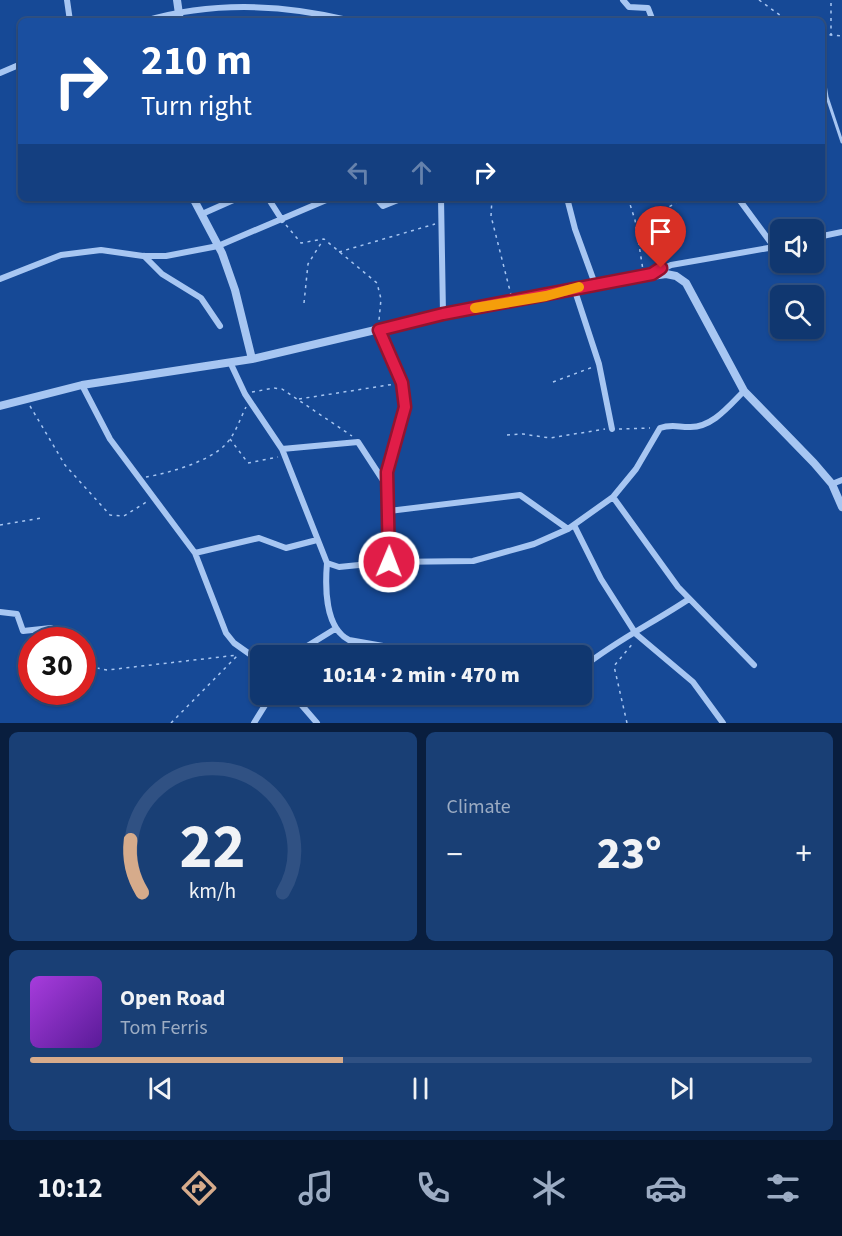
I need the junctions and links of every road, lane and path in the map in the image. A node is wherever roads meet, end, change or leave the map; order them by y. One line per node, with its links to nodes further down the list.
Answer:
1 (67, 0): 7 (street)
2 (177, 0): 6 (street)
3 (624, 0): 11 (street)
4 (759, 0): 12 (path)
5 (831, 0): 14 (path)
6 (178, 11): 8 (street); 9 (street); 10 (street)
7 (70, 18)
8 (155, 18)
9 (179, 18)
10 (333, 18)
11 (652, 18)
12 (784, 18)
13 (825, 35): 14 (path)
14 (831, 36): 15 (path)
15 (842, 36)
16 (18, 65): 17 (street)
17 (0, 73)
18 (825, 85): 19 (lane)
19 (842, 142)
20 (195, 201): 32 (street)
21 (231, 201): 32 (street)
22 (269, 201): 33 (street)
23 (318, 201): 33 (street)
24 (379, 201): 25 (street)
25 (396, 201)
26 (441, 201): 34 (street)
27 (492, 201): 48 (path)
28 (568, 201): 46 (street)
29 (629, 201): 35 (path)
30 (677, 201): 35 (path)
31 (740, 201): 38 (street)
32 (202, 214): 40 (street)
33 (282, 220): 39 (path); 40 (street)
34 (441, 222): 42 (path); 50 (street)
35 (636, 228): 44 (path)
36 (842, 232): 37 (street)
37 (824, 236)
38 (770, 237)
39 (324, 239): 42 (path); 49 (path)
40 (218, 246): 43 (street); 53 (street)
41 (770, 247): 44 (street)
42 (338, 253): 52 (path)
43 (143, 256): 45 (street); 51 (street)
44 (648, 275): 46 (street); 59 (street)
45 (0, 279)
46 (595, 284): 47 (street)
47 (574, 288): 48 (street); 55 (street)
48 (513, 301): 50 (street)
49 (304, 303)
50 (443, 314): 52 (street)
51 (220, 326)
52 (379, 330): 53 (street); 57 (street)
53 (252, 359): 54 (street)
54 (230, 362): 58 (street); 60 (street)
55 (599, 364): 56 (path); 66 (street)
56 (554, 382)
57 (402, 383): 62 (path); 74 (street)
58 (82, 385): 61 (street); 71 (street)
59 (744, 391): 65 (street); 73 (street)
60 (245, 394): 62 (path); 63 (street)
61 (26, 400): 64 (street); 76 (path)
62 (298, 400): 69 (path)
63 (249, 401): 68 (path); 70 (street)
64 (0, 406)
65 (660, 428): 66 (path); 75 (street)
66 (612, 429): 67 (path)
67 (507, 435)
68 (230, 439): 70 (path); 71 (path)
69 (358, 442): 70 (street); 74 (street)
70 (283, 452): 82 (street)
71 (140, 478): 76 (street)
72 (842, 480): 73 (street)
73 (832, 484): 77 (street)
74 (388, 489): 78 (street)
75 (613, 497): 81 (street); 86 (street)
76 (154, 498): 83 (street)
77 (842, 507)
78 (389, 511): 81 (street); 84 (street)
79 (42, 518): 80 (path)
80 (0, 525)
81 (571, 527): 84 (street); 90 (street)
82 (316, 540): 83 (street); 85 (street)
83 (195, 553): 93 (street)
84 (389, 562): 85 (street)
85 (327, 563): 89 (street)
86 (689, 599): 90 (street); 96 (street)
87 (0, 612): 88 (street)
88 (22, 627)
89 (335, 629): 91 (street); 92 (street)
90 (637, 636): 95 (street); 103 (path); 104 (street)
91 (309, 645)
92 (377, 645)
93 (242, 652): 94 (street); 97 (path); 100 (path)
94 (250, 656)
95 (592, 660)
96 (754, 665)
97 (96, 668)
98 (265, 705): 101 (street)
99 (301, 705): 102 (street)
100 (171, 723)
101 (254, 723)
102 (317, 723)
103 (627, 723)
104 (723, 723)

